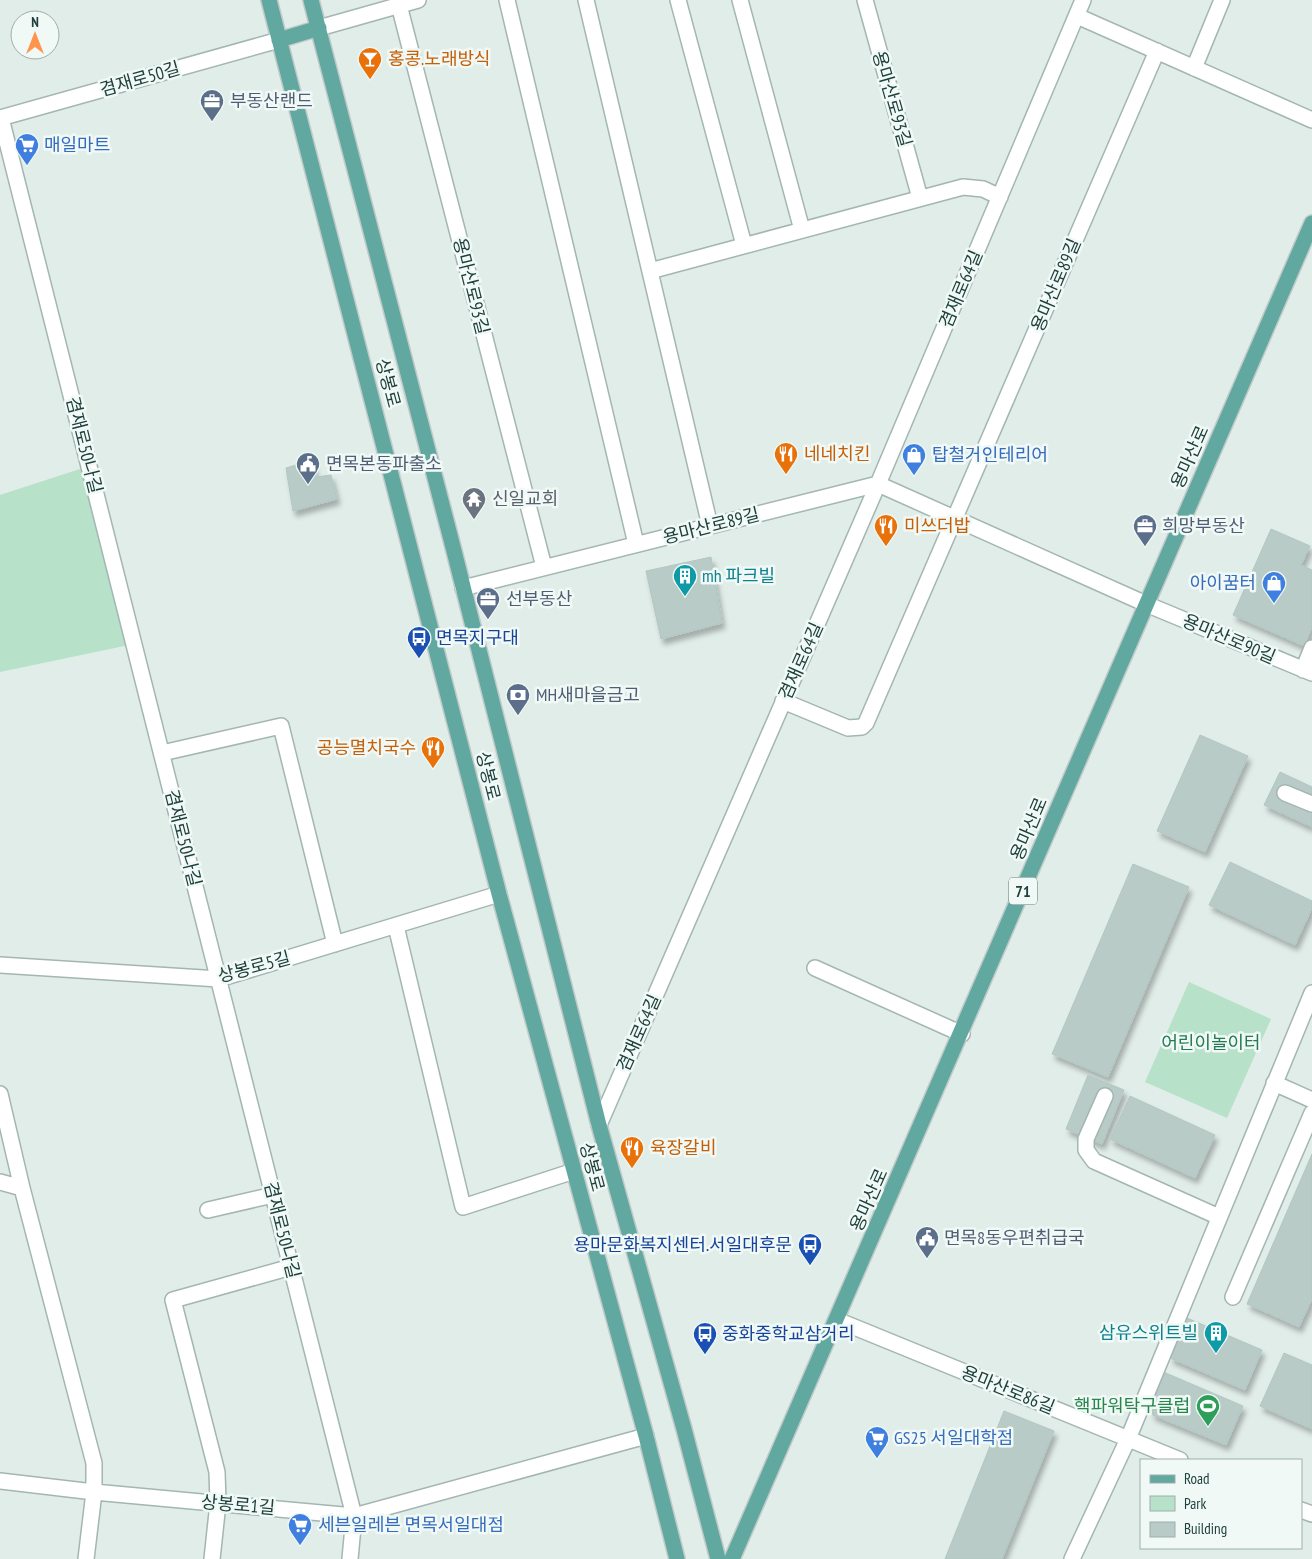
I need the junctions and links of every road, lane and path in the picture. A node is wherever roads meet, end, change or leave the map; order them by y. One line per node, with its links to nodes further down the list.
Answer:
1 (269, 0): 14 (main road, 상봉로)
2 (312, 0): 13 (main road, 상봉로)
3 (418, 0): 11 (street)
4 (507, 0): 28 (street)
5 (586, 0): 24 (street)
6 (678, 0): 23 (street)
7 (740, 0): 22 (street)
8 (865, 0): 20 (street, 용마산로93길)
9 (1083, 0): 12 (street, 겸재로64길)
10 (1222, 0): 16 (street)
11 (399, 6): 13 (street); 29 (street, 용마산로93길)
12 (1077, 16): 15 (street); 19 (street, 겸재로64길)
13 (319, 28): 14 (main road); 30 (main road, 상봉로)
14 (280, 40): 17 (street, 겸재로50길); 38 (main road, 상봉로)
15 (1156, 51): 16 (street); 26 (street, 용마산로89길)
16 (1194, 68): 18 (street)
17 (1, 118): 35 (street, 겸재로50나길)
18 (1312, 120)
19 (1000, 197): 20 (street); 25 (street, 겸재로64길)
20 (920, 198): 22 (street)
21 (1312, 223): 31 (main road, 용마산로 / 71)
22 (802, 230): 23 (street)
23 (744, 246): 24 (street)
24 (650, 271): 27 (street)
25 (878, 484): 26 (street); 27 (street, 용마산로89길); 34 (street, 겸재로64길)
26 (954, 518): 31 (street); 34 (street, 용마산로89길)
27 (710, 526): 28 (street, 용마산로89길)
28 (636, 544): 29 (street, 용마산로89길)
29 (544, 567): 30 (street, 용마산로89길)
30 (462, 588): 51 (main road, 상봉로)
31 (1146, 604): 33 (street, 용마산로90길); 45 (main road, 용마산로 / 71)
32 (1312, 648): 33 (street)
33 (1307, 672)
34 (783, 701): 51 (street, 겸재로64길)
35 (162, 753): 40 (street); 43 (street, 겸재로50나길)
36 (1285, 793): 37 (street)
37 (1312, 804)
38 (499, 894): 39 (street, 상봉로5길); 52 (main road, 상봉로)
39 (396, 926): 40 (street, 상봉로5길); 52 (street)
40 (335, 944): 43 (street, 상봉로5길)
41 (0, 964): 43 (street, 상봉로5길)
42 (815, 968): 45 (street)
43 (219, 979): 55 (street, 겸재로50나길)
44 (1312, 994): 46 (street)
45 (962, 1034): 60 (main road, 용마산로 / 71)
46 (1274, 1083): 49 (street); 57 (street)
47 (0, 1094): 54 (street)
48 (1104, 1096): 57 (street)
49 (1312, 1100)
50 (1312, 1113): 59 (street)
51 (599, 1125): 72 (main road, 상봉로)
52 (574, 1171): 61 (main road, 상봉로)
53 (0, 1182): 54 (street)
54 (22, 1188): 65 (street)
55 (273, 1196): 56 (street); 58 (street, 겸재로50나길)
56 (208, 1210)
57 (1219, 1217): 62 (street)
58 (291, 1267): 66 (street); 67 (street, 겸재로50나길)
59 (1233, 1297)
60 (836, 1320): 62 (street, 용마산로86길); 73 (main road, 용마산로 / 71)
61 (646, 1436): 67 (street, 상봉로1길); 71 (main road, 상봉로)
62 (1128, 1439): 63 (street, 용마산로86길); 74 (street)
63 (1178, 1459)
64 (0, 1481): 65 (street, 상봉로1길)
65 (94, 1492): 66 (street, 상봉로1길); 68 (street)
66 (218, 1503): 67 (street, 상봉로1길); 69 (street)
67 (354, 1516): 70 (street, 겸재로50나길)
68 (86, 1559)
69 (212, 1559)
70 (350, 1559)
71 (677, 1559)
72 (718, 1559)
73 (732, 1559)
74 (1072, 1559)

